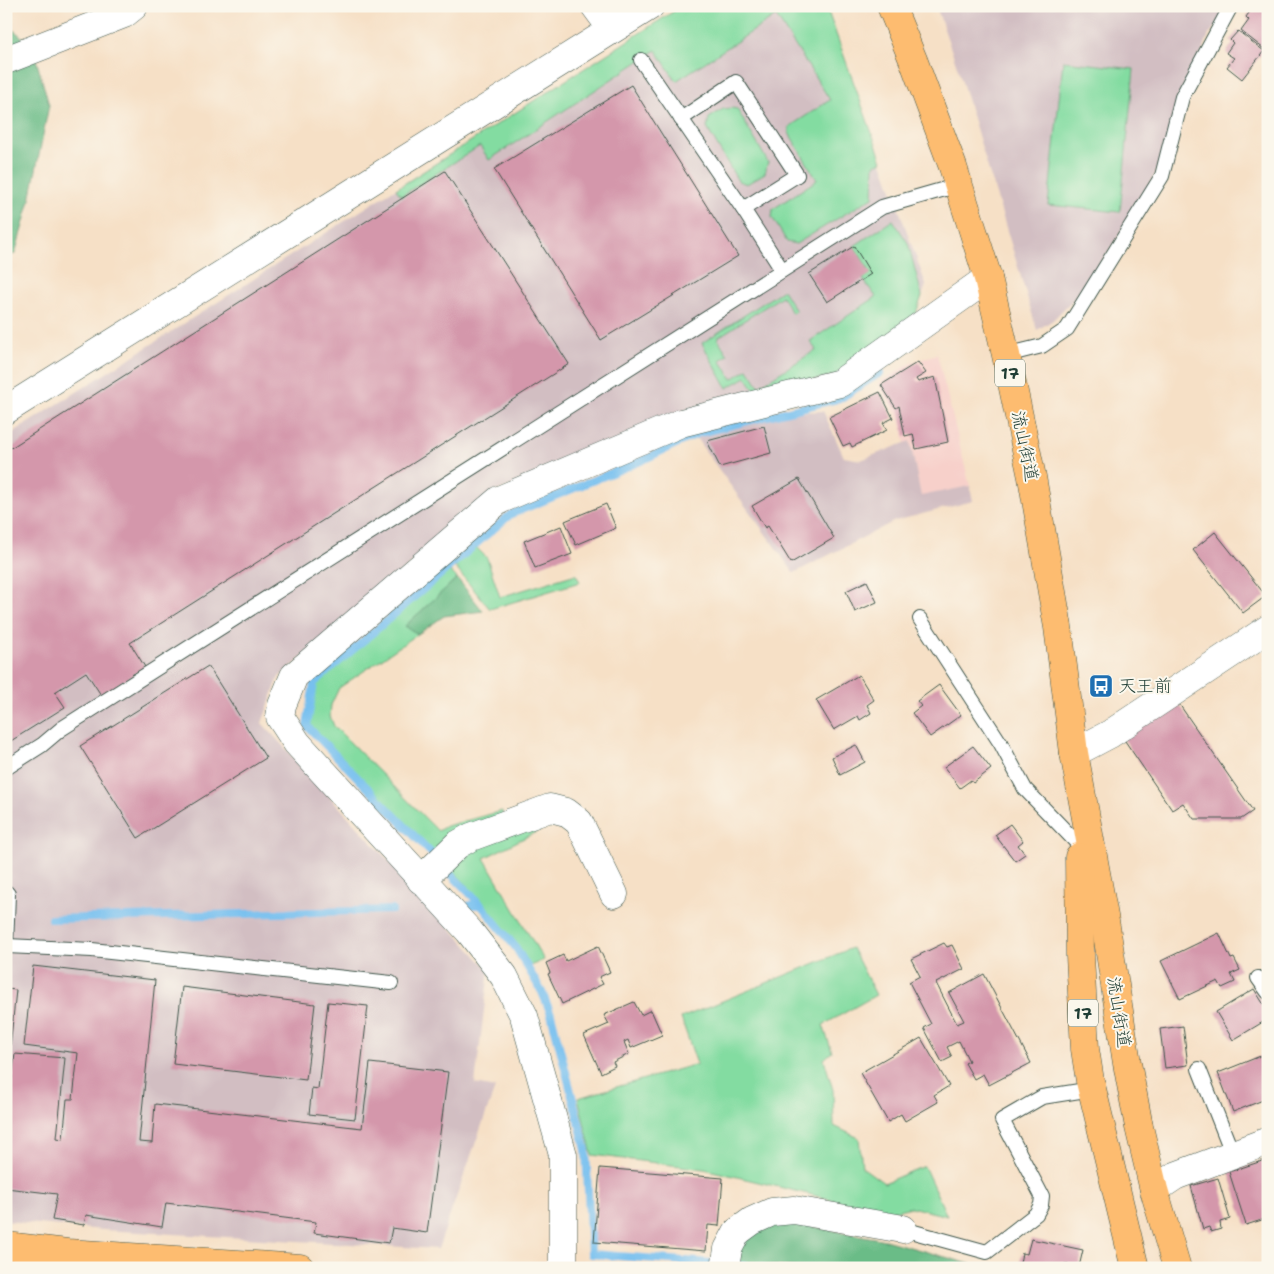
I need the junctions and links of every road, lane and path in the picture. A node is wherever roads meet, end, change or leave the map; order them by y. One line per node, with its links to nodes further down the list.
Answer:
1 (134, 6): 7 (street)
2 (595, 6): 6 (street)
3 (650, 6): 6 (street)
4 (891, 6): 10 (main road, 流山街道 / 17)
5 (1231, 6): 14 (lane)
6 (612, 29): 15 (street)
7 (6, 60)
8 (641, 60): 9 (lane)
9 (680, 119): 11 (lane); 11 (lane)
10 (958, 185): 12 (lane); 13 (main road, 流山街道 / 17)
11 (743, 209): 12 (lane)
12 (782, 270): 19 (lane)
13 (988, 278): 14 (main road, 流山街道 / 17); 21 (street)
14 (1006, 355): 18 (main road, 流山街道 / 17)
15 (6, 410)
16 (920, 619): 20 (lane)
17 (1268, 629): 18 (street)
18 (1074, 753): 20 (main road, 流山街道 / 17); 32 (main road, 流山街道 / 17)
19 (6, 768)
20 (1079, 845): 29 (main road, 流山街道 / 17)
21 (421, 880): 23 (street); 36 (street)
22 (6, 892): 24 (lane)
23 (614, 894)
24 (7, 946): 26 (lane)
25 (1258, 978): 27 (lane)
26 (392, 983)
27 (1268, 992)
28 (1200, 1069): 31 (lane)
29 (1092, 1090): 33 (lane); 38 (main road, 流山街道 / 17)
30 (1268, 1141): 31 (street)
31 (1233, 1155): 32 (street)
32 (1154, 1190): 39 (main road, 流山街道 / 17)
33 (903, 1229): 37 (street)
34 (6, 1246): 35 (main road)
35 (300, 1268)
36 (563, 1268)
37 (725, 1268)
38 (1135, 1268)
39 (1176, 1268)

